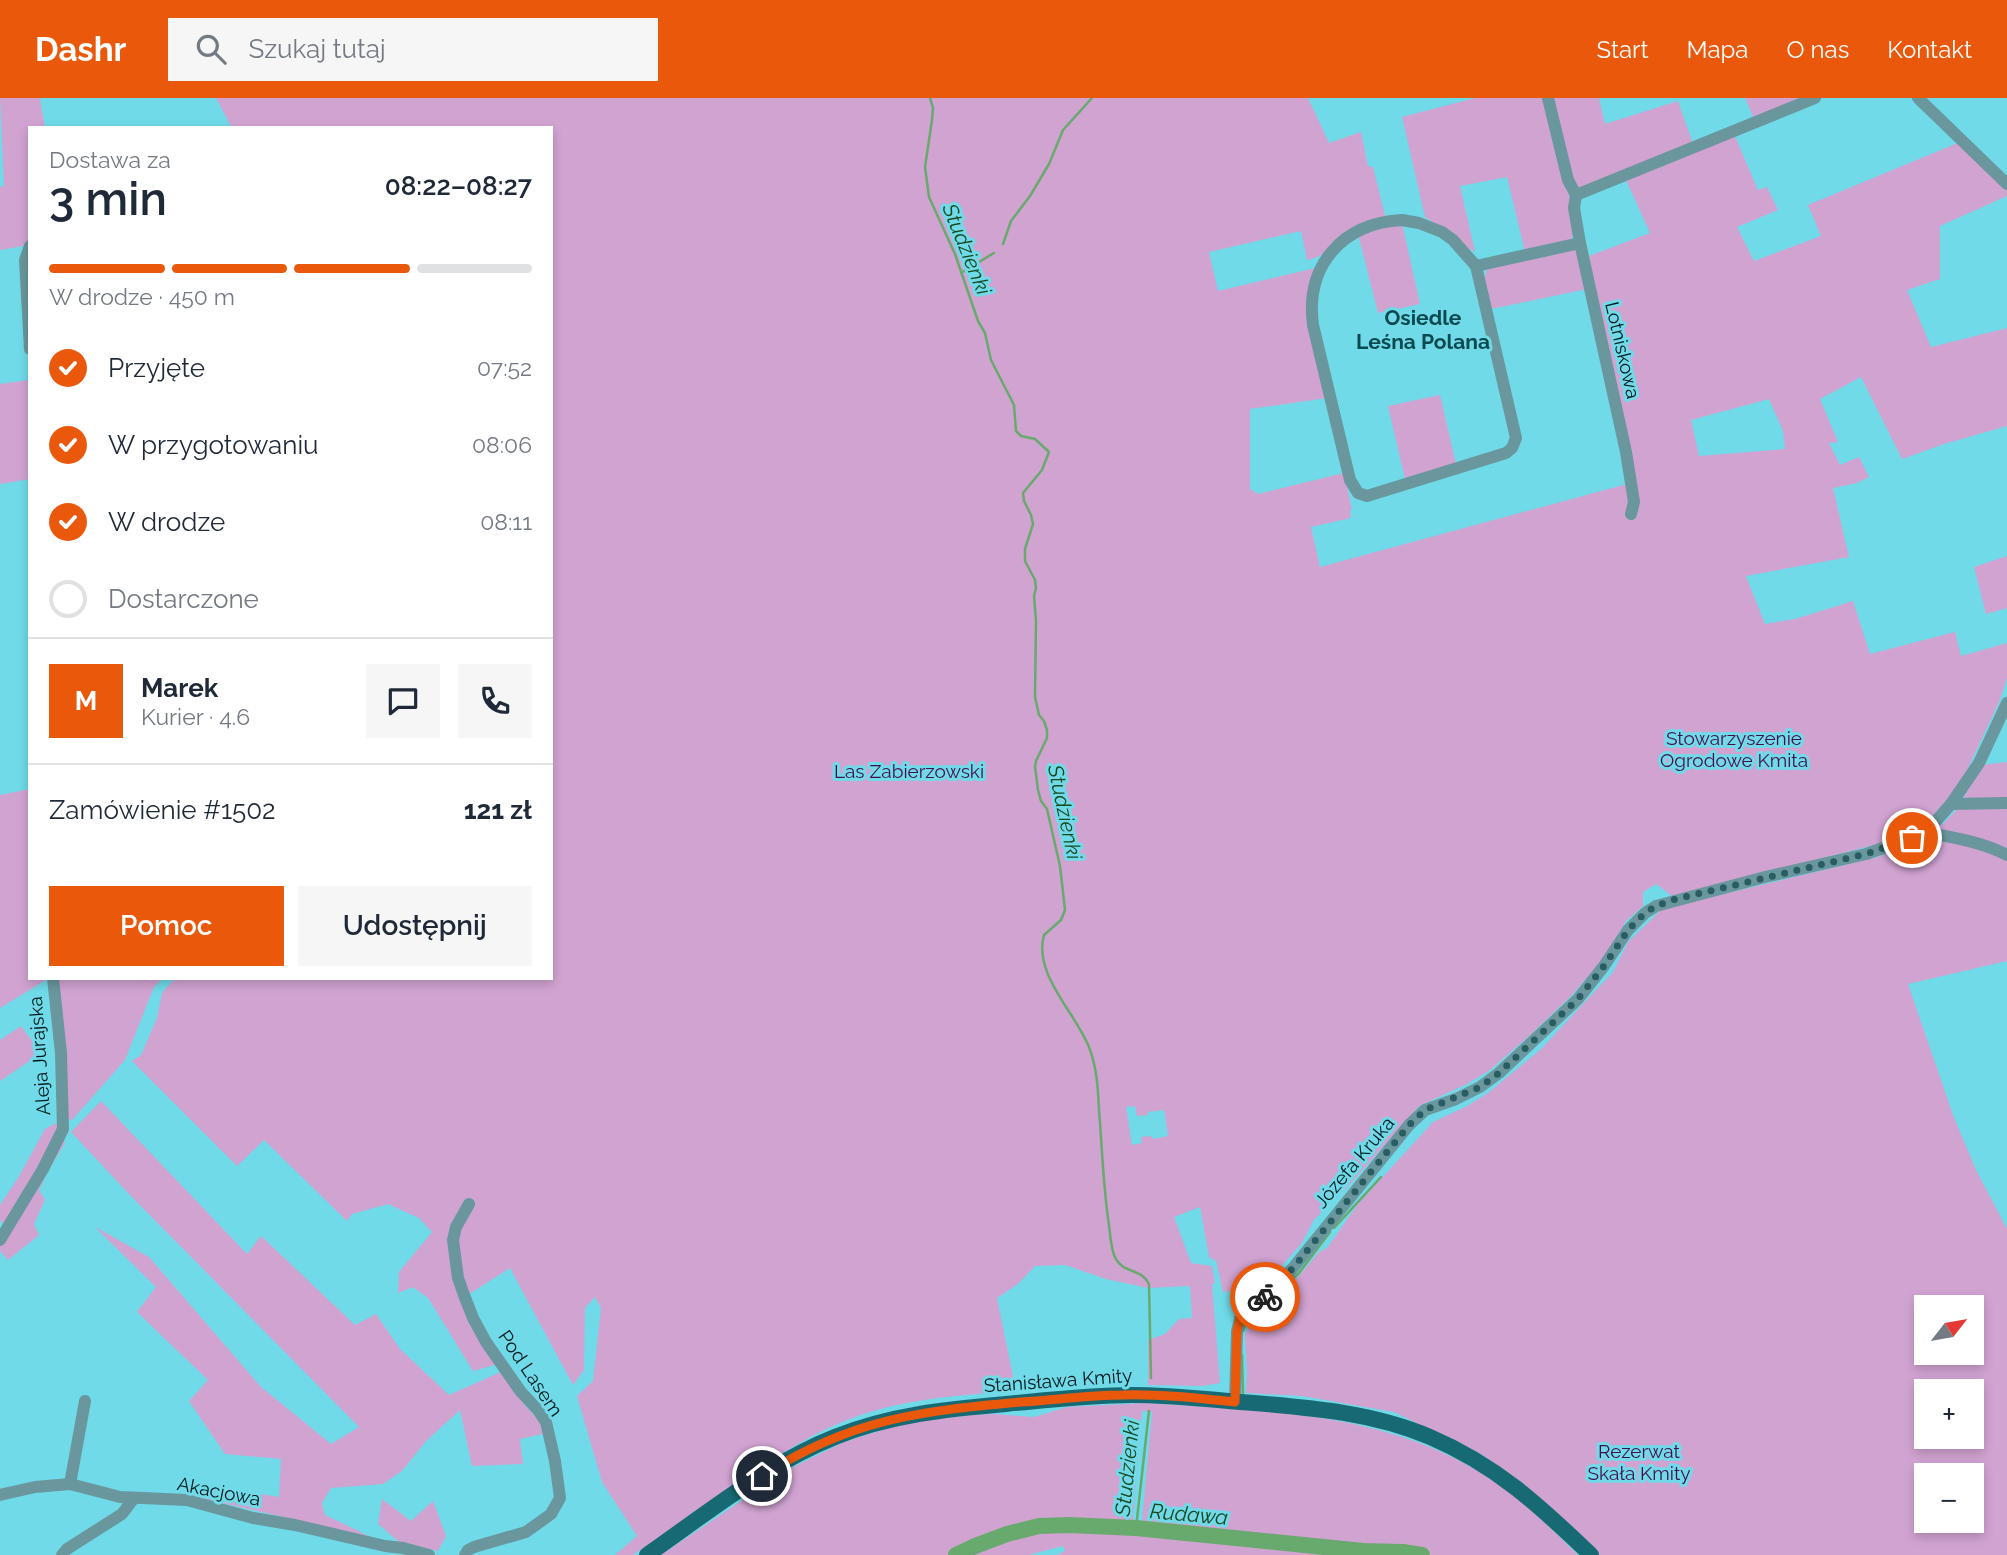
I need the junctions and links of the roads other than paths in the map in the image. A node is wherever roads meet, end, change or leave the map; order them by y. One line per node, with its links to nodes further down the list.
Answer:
1 (1548, 98): 5 (street, Lotniskowa)
2 (1815, 98): 5 (street)
3 (1918, 98): 4 (street)
4 (2007, 184)
5 (1576, 195): 6 (street, Lotniskowa)
6 (1580, 243): 8 (street); 10 (street, Lotniskowa)
7 (28, 249): 9 (street)
8 (1476, 266): 8 (street)
9 (28, 313)
10 (1631, 514)
11 (2007, 703): 13 (street)
12 (2007, 803): 13 (street)
13 (1951, 804): 14 (street)
14 (1924, 832): 15 (street); 20 (street, Józefa Kruka)
15 (2007, 855)
16 (53, 980): 18 (street, Aleja Jurajska)
17 (469, 1203): 26 (street, Pod Lasem)
18 (0, 1240)
19 (85, 1401): 21 (street)
20 (1235, 1402): 27 (main road, Stanisława Kmity); 28 (main road, Stanisława Kmity)
21 (69, 1484): 22 (street, Akacjowa); 23 (street, Akacjowa)
22 (0, 1495)
23 (134, 1499): 24 (street); 25 (street, Akacjowa)
24 (62, 1555)
25 (429, 1555)
26 (465, 1555)
27 (647, 1555)
28 (1591, 1555)

